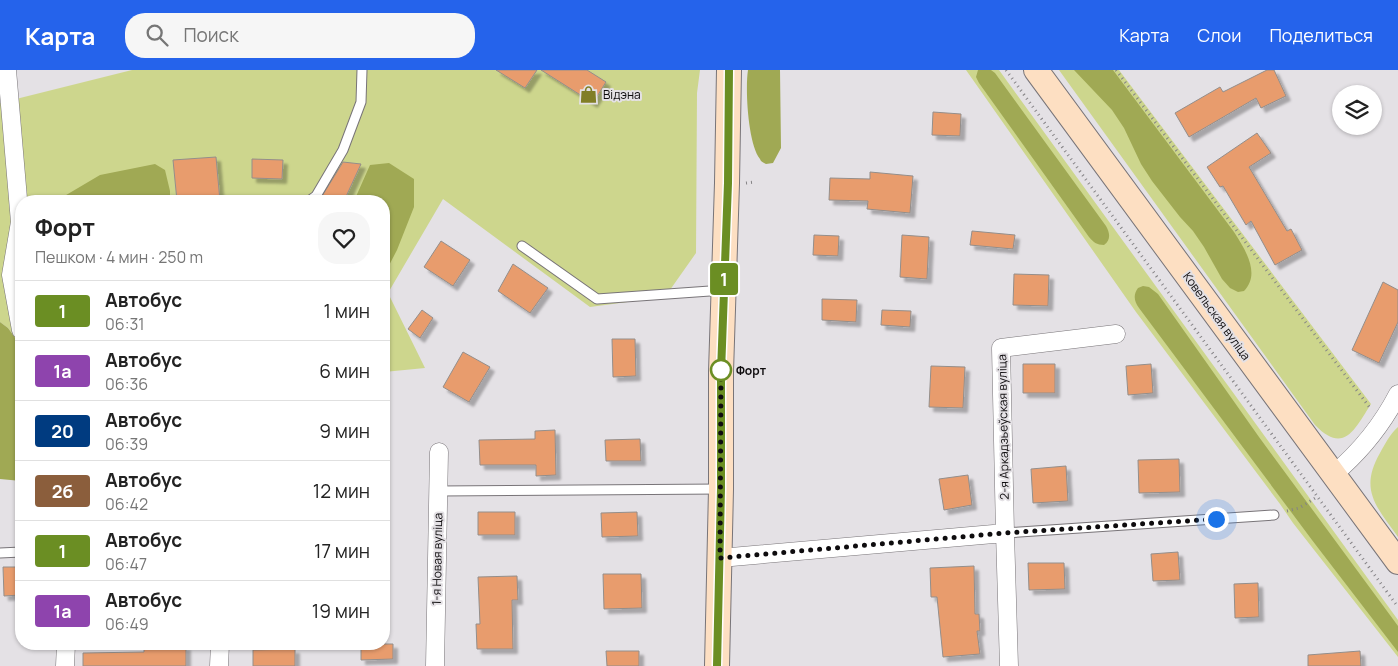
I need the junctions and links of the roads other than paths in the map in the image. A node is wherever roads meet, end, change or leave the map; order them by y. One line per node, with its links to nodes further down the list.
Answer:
1 (7, 70): 5 (street)
2 (362, 70): 6 (lane)
3 (729, 70): 9 (main road)
4 (1036, 70): 14 (main road, Ковельская вуліца)
5 (18, 195)
6 (317, 195)
7 (522, 246): 9 (lane)
8 (15, 251): 10 (street)
9 (724, 290): 15 (main road)
10 (15, 297)
11 (1116, 334): 18 (street, 2-я Аркадзьеўская вуліца)
12 (1398, 394): 14 (street)
13 (439, 452): 16 (street, 1-я Новая вуліца)
14 (1334, 474): 22 (main road, Ковельская вуліца)
15 (721, 489): 16 (lane); 21 (main road)
16 (438, 492): 27 (street, 1-я Новая вуліца)
17 (1274, 515): 18 (lane)
18 (1005, 533): 21 (street); 29 (street)
19 (15, 552): 20 (lane)
20 (0, 553)
21 (720, 558): 28 (main road)
22 (1398, 562)
23 (66, 650): 25 (street)
24 (220, 650): 26 (street)
25 (65, 666)
26 (220, 666)
27 (435, 666)
28 (717, 666)
29 (1010, 666)

